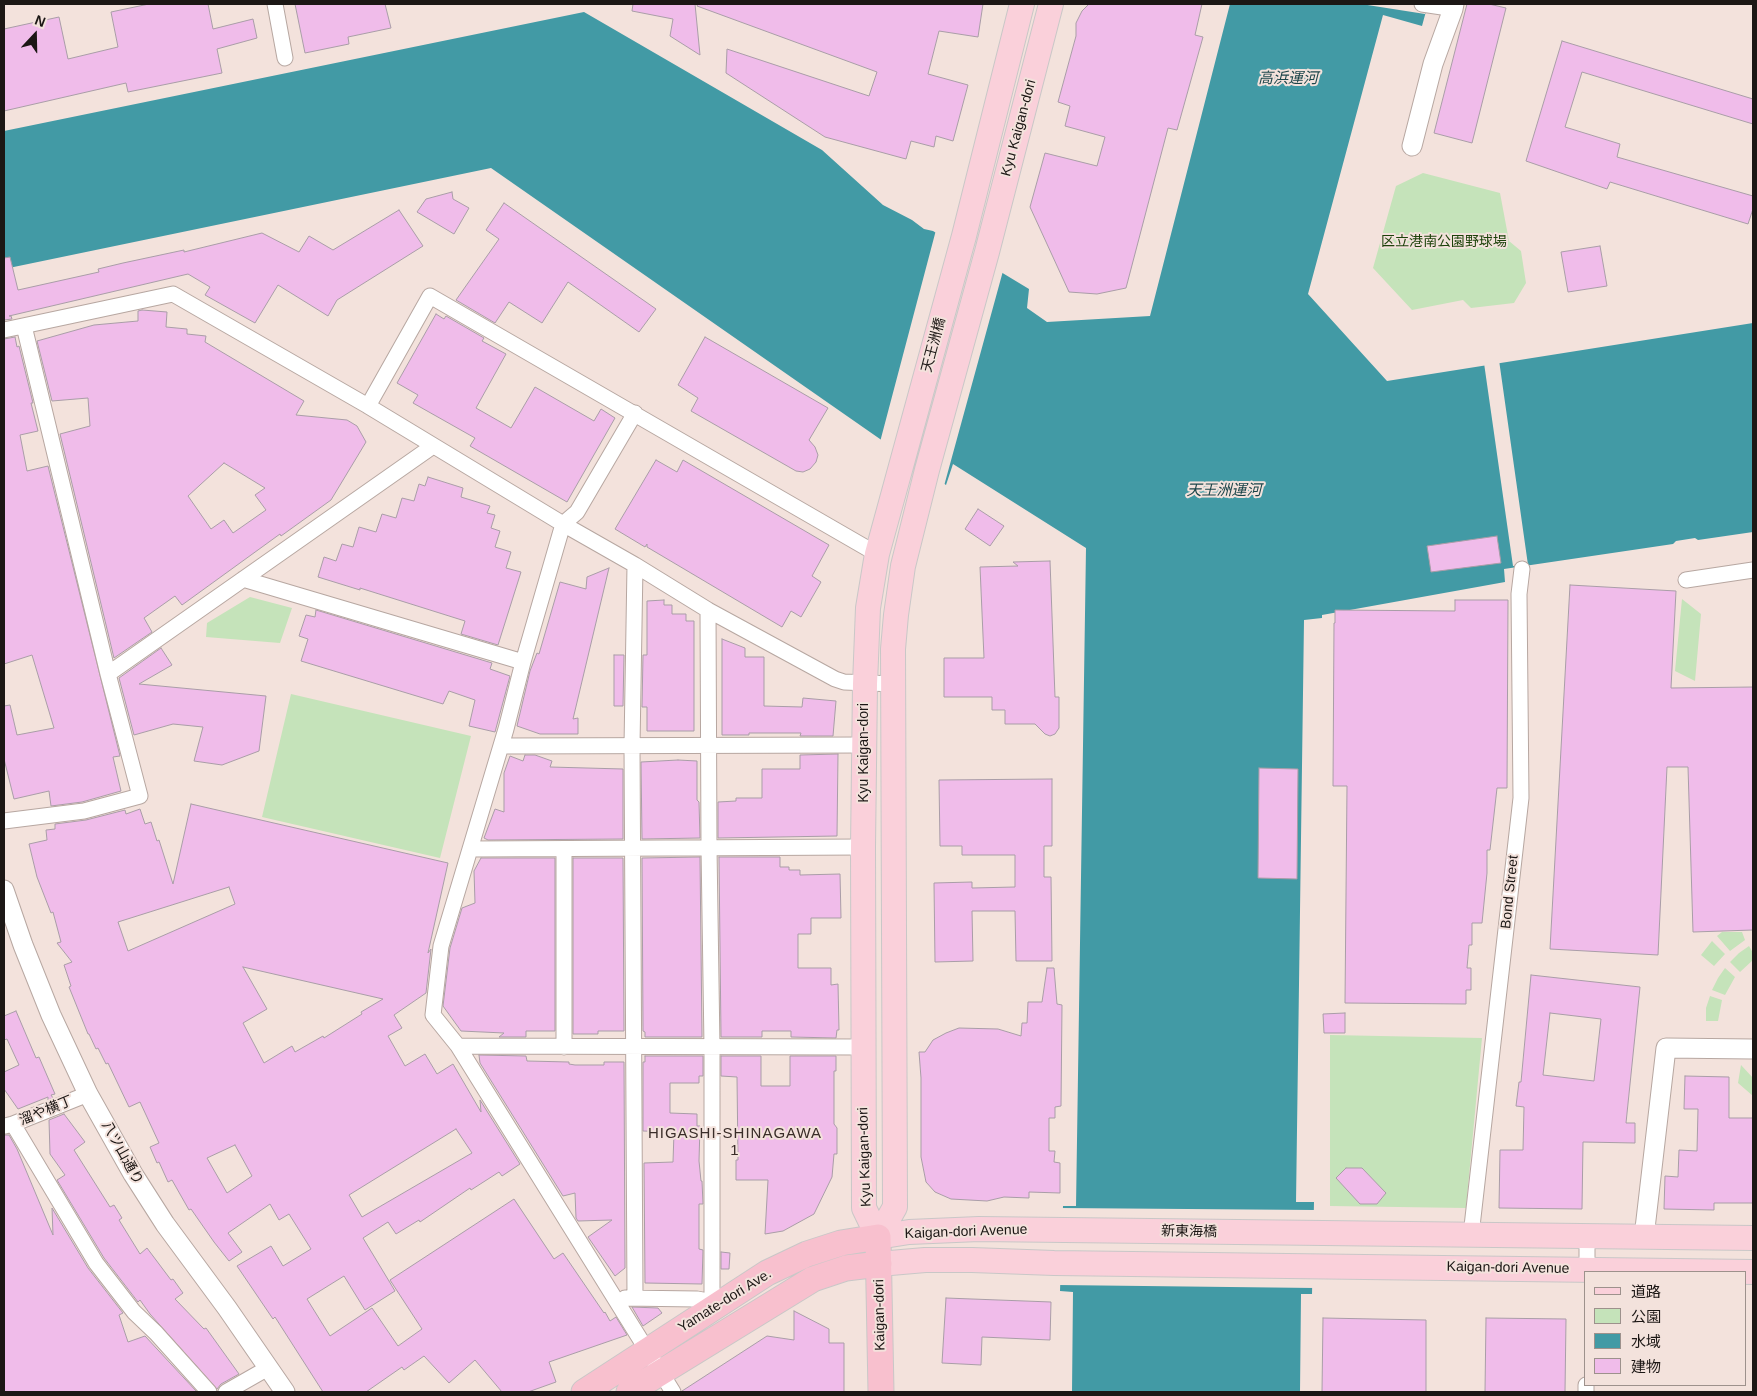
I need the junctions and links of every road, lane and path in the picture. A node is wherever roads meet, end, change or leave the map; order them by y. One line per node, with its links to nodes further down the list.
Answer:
1 (275, 4): 6 (street)
2 (1022, 4): 8 (main road, Kyu Kaigan-dori)
3 (1051, 4): 9 (main road, Kyu Kaigan-dori)
4 (1422, 4): 5 (street)
5 (1450, 7): 7 (street)
6 (285, 58)
7 (1412, 146)
8 (964, 236): 15 (main road, 天王洲橋)
9 (987, 252): 16 (main road, 天王洲橋)
10 (24, 326): 11 (street); 12 (street); 26 (street)
11 (4, 330)
12 (368, 406): 13 (street); 14 (street)
13 (635, 413): 17 (street); 18 (street)
14 (433, 446): 17 (street); 22 (street)
15 (904, 454): 18 (main road, Kyu Kaigan-dori)
16 (927, 470): 28 (main road, Kyu Kaigan-dori)
17 (563, 524): 19 (street); 25 (street)
18 (877, 554): 27 (main road, Kyu Kaigan-dori)
19 (635, 565): 24 (street); 31 (street)
20 (1522, 569): 48 (street, Bond Street)
21 (1753, 570): 23 (street)
22 (243, 579): 25 (street); 26 (street)
23 (1686, 580)
24 (708, 610): 27 (street); 32 (street)
25 (523, 662): 30 (street)
26 (108, 674): 33 (street)
27 (865, 684): 28 (street); 29 (main road, Kyu Kaigan-dori)
28 (894, 684): 51 (main road, Kyu Kaigan-dori)
29 (865, 745): 32 (street); 34 (main road, Kyu Kaigan-dori)
30 (501, 746): 31 (street); 37 (street)
31 (632, 746): 32 (street); 35 (street)
32 (709, 746): 36 (street)
33 (4, 821)
34 (863, 846): 36 (street); 44 (main road, Kyu Kaigan-dori)
35 (633, 848): 36 (street); 38 (street); 42 (street)
36 (709, 848): 43 (street)
37 (470, 849): 38 (street); 40 (street)
38 (564, 849): 41 (street)
39 (4, 890): 46 (street, 八ツ山通り)
40 (458, 1046): 41 (street); 57 (street)
41 (564, 1047): 42 (street)
42 (633, 1047): 43 (street); 56 (street)
43 (712, 1047): 44 (street); 58 (street)
44 (863, 1047): 51 (main road, Kyu Kaigan-dori)
45 (1753, 1049): 52 (street)
46 (88, 1094): 47 (street, 溜や横丁); 60 (street, 八ツ山通り)
47 (8, 1125): 62 (street)
48 (1473, 1225): 49 (main road, 新東海橋); 50 (main road)
49 (1055, 1230): 51 (main road, Kaigan-dori Avenue)
50 (1587, 1236): 52 (main road); 55 (street)
51 (878, 1237): 54 (highway, Kaigan-dori); 58 (highway, Yamate-dori Ave.)
52 (1644, 1237): 53 (main road)
53 (1753, 1238)
54 (879, 1264): 55 (main road, Kaigan-dori Avenue); 61 (highway, Yamate-dori Ave.); 67 (highway, Kaigan-dori)
55 (1587, 1271)
56 (635, 1298): 57 (street); 58 (street)
57 (614, 1299): 59 (street)
58 (719, 1303): 59 (highway, Yamate-dori Ave.)
59 (647, 1352): 61 (street); 65 (highway, Yamate-dori Ave.)
60 (268, 1368): 63 (street); 64 (street, 八ツ山通り)
61 (666, 1382): 66 (highway, Yamate-dori Ave.)
62 (209, 1392)
63 (226, 1392)
64 (284, 1392)
65 (584, 1392)
66 (630, 1392)
67 (881, 1392)

